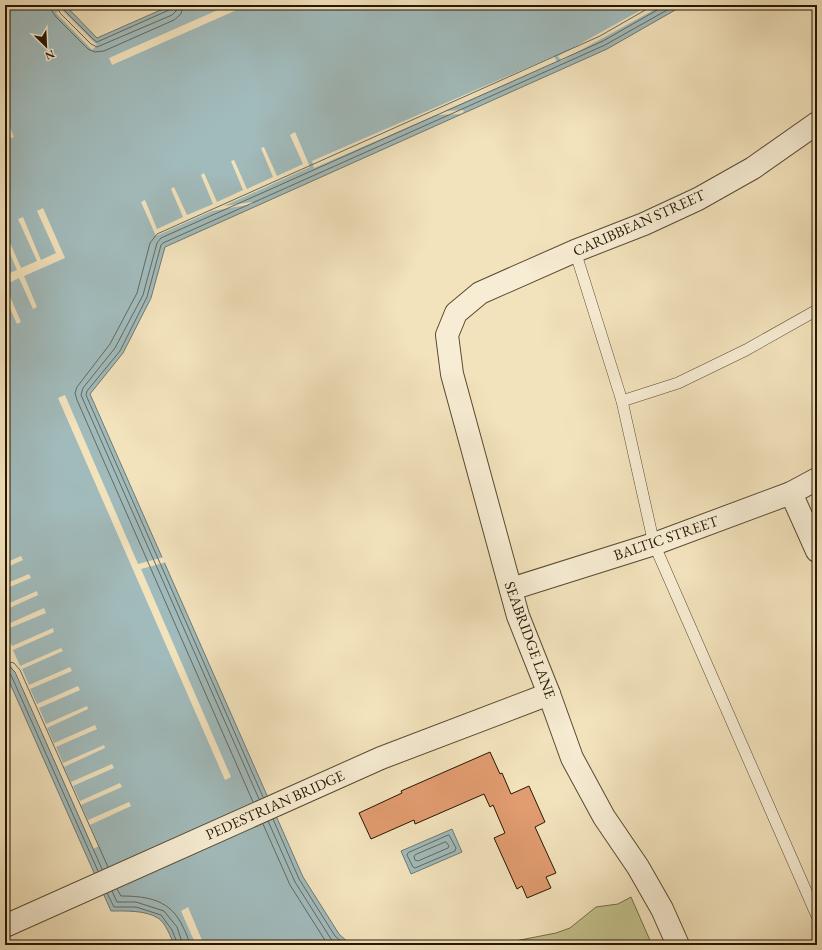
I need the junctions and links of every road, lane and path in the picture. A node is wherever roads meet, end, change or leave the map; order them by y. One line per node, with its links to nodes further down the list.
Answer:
1 (817, 123): 2 (street, CARIBBEAN STREET)
2 (575, 250): 4 (street, CARIBBEAN STREET); 5 (lane)
3 (817, 310): 5 (lane)
4 (456, 313): 10 (street, SEABRIDGE LANE)
5 (622, 401): 8 (lane)
6 (817, 479): 7 (street, BALTIC STREET)
7 (792, 493): 8 (street, BALTIC STREET); 9 (street)
8 (654, 544): 10 (street, BALTIC STREET); 12 (lane)
9 (817, 551)
10 (511, 588): 11 (street, SEABRIDGE LANE)
11 (550, 694): 13 (street, PEDESTRIAN BRIDGE); 14 (street, SEABRIDGE LANE)
12 (817, 916)
13 (5, 926)
14 (678, 945)

